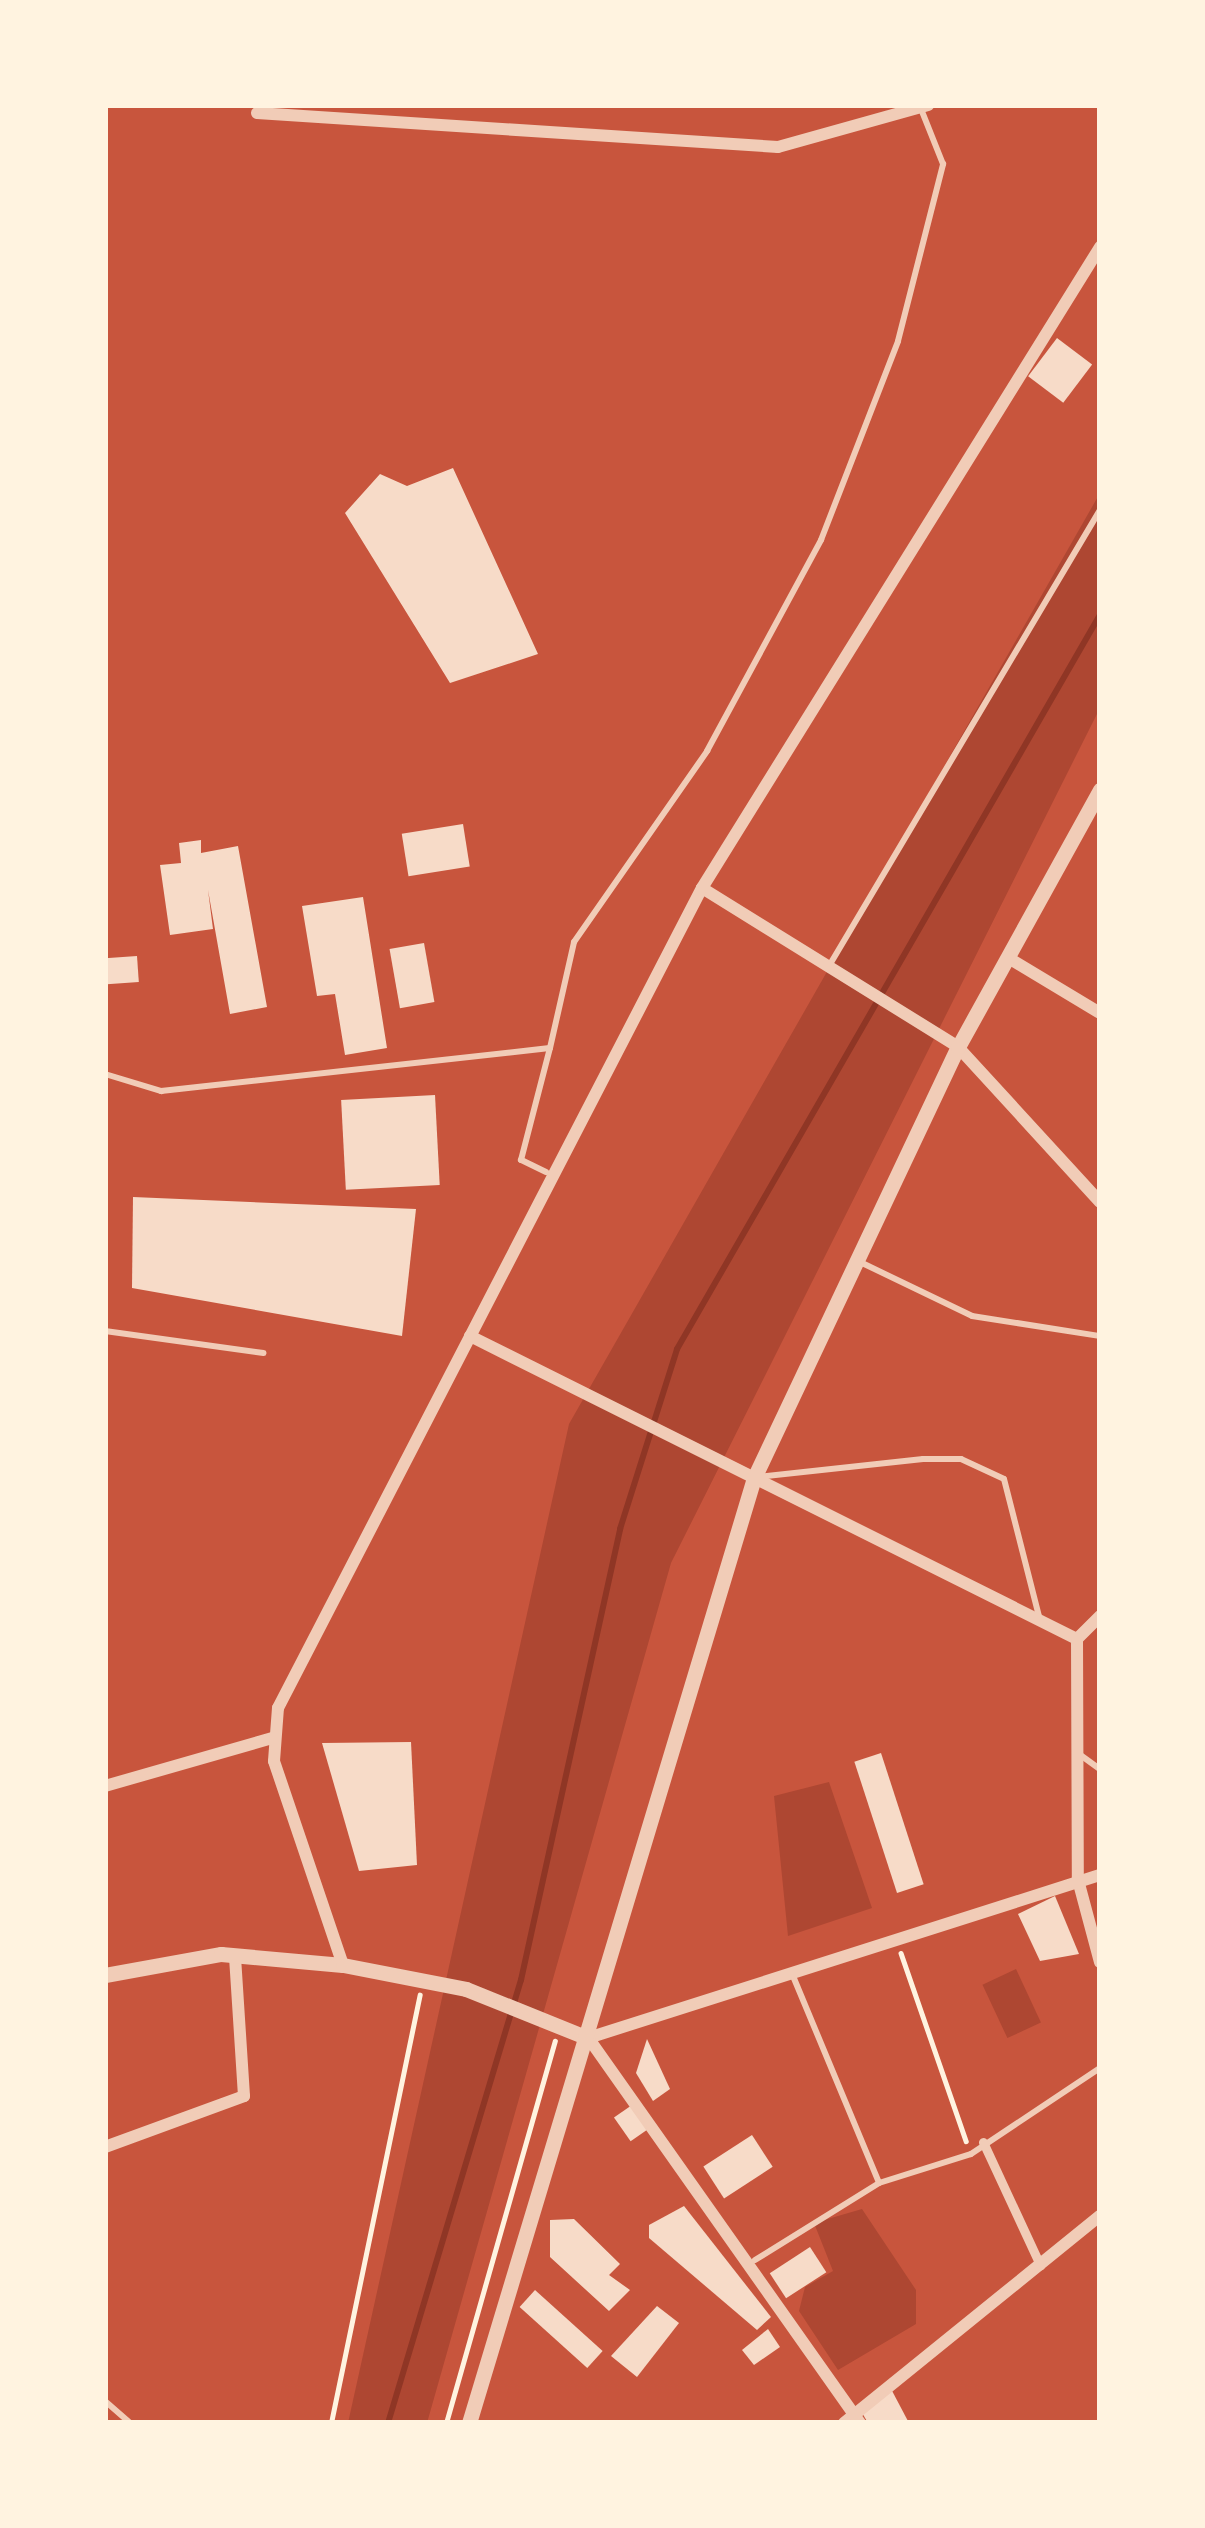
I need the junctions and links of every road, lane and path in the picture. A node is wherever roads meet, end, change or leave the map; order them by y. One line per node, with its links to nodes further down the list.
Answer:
1 (925, 107): 2 (street); 11 (lane)
2 (257, 112)
3 (1100, 247): 6 (street)
4 (1100, 510): 8 (lane)
5 (1100, 790): 7 (street)
6 (701, 888): 8 (street); 13 (street)
7 (1012, 960): 9 (street); 10 (street)
8 (828, 968): 10 (street)
9 (1100, 1013)
10 (958, 1047): 14 (street); 15 (street)
11 (550, 1048): 12 (lane); 13 (lane)
12 (105, 1074)
13 (546, 1172): 17 (street)
14 (1100, 1202)
15 (856, 1259): 18 (lane); 20 (street)
16 (105, 1331): 19 (lane)
17 (470, 1336): 20 (street); 24 (street)
18 (1100, 1336)
19 (263, 1353)
20 (754, 1478): 22 (street); 22 (lane); 38 (street)
21 (1100, 1616): 23 (street)
22 (1040, 1621): 23 (street)
23 (1076, 1639): 25 (street)
24 (272, 1738): 27 (street); 33 (street)
25 (1079, 1754): 26 (lane); 29 (street)
26 (1100, 1769)
27 (105, 1786)
28 (1100, 1875): 29 (street)
29 (1078, 1880): 30 (street); 32 (street)
30 (895, 1937): 35 (street); 42 (path)
31 (235, 1955): 33 (street); 34 (street); 41 (street)
32 (1100, 1962)
33 (343, 1965): 36 (street)
34 (105, 1975)
35 (793, 1976): 38 (street); 43 (lane)
36 (423, 1978): 38 (street); 50 (path)
37 (558, 2030): 51 (path)
38 (588, 2038): 45 (street); 52 (street)
39 (1100, 2068): 40 (lane)
40 (983, 2142): 42 (lane); 46 (street)
41 (105, 2147)
42 (971, 2154): 43 (lane)
43 (879, 2183): 45 (lane)
44 (1100, 2216): 46 (street)
45 (755, 2260): 48 (street)
46 (1040, 2265): 48 (street)
47 (105, 2402): 49 (lane)
48 (853, 2421)
49 (130, 2423)
50 (331, 2423)
51 (446, 2423)
52 (469, 2423)

